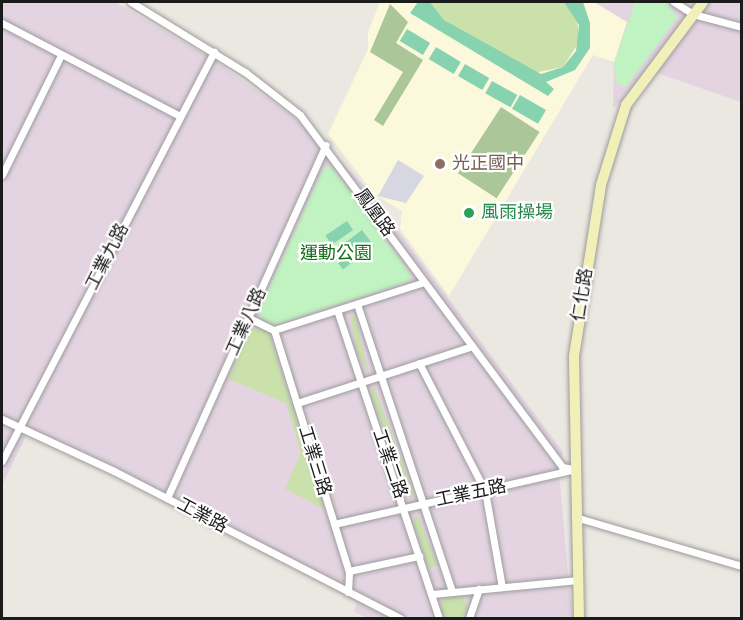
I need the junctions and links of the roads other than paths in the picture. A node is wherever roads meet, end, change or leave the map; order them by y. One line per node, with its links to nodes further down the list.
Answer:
1 (131, 2): 7 (street, 鳳凰路)
2 (674, 2): 4 (street)
3 (703, 2): 4 (main road, 仁化路)
4 (693, 14): 6 (street); 25 (main road, 仁化路)
5 (2, 23): 8 (street)
6 (741, 27)
7 (214, 52): 9 (street, 工業九路); 10 (street, 鳳凰路)
8 (61, 55): 9 (street); 11 (street)
9 (180, 116): 23 (street, 工業九路)
10 (326, 145): 12 (street, 鳳凰路); 15 (street, 工業八路)
11 (2, 175)
12 (424, 282): 13 (street); 17 (street, 鳳凰路)
13 (357, 304): 14 (street); 19 (street, 工業二路)
14 (337, 310): 16 (street); 20 (street, 工業二路)
15 (249, 318): 16 (street); 27 (street, 工業八路)
16 (274, 330): 21 (street, 工業三路)
17 (472, 346): 18 (street); 25 (street, 鳳凰路)
18 (419, 363): 19 (street); 26 (street)
19 (381, 375): 20 (street); 28 (street, 工業二路)
20 (361, 381): 21 (street); 29 (street, 工業二路)
21 (297, 403): 31 (street, 工業三路)
22 (2, 419): 23 (street, 工業路)
23 (19, 426): 24 (street, 工業九路); 27 (street, 工業路)
24 (2, 461)
25 (573, 469): 26 (street, 工業五路); 30 (main road, 仁化路)
26 (485, 491): 28 (street, 工業五路); 36 (street)
27 (167, 498): 39 (street, 工業路)
28 (423, 504): 29 (street, 工業五路); 38 (street, 工業二路)
29 (404, 509): 31 (street, 工業五路); 32 (street, 工業二路)
30 (575, 517): 33 (street); 35 (main road, 仁化路)
31 (334, 524): 34 (street, 工業三路)
32 (419, 556): 34 (street); 40 (street, 工業二路)
33 (741, 566)
34 (349, 572): 39 (street, 工業三路)
35 (578, 580): 36 (street); 44 (main road, 仁化路)
36 (502, 587): 37 (street)
37 (479, 589): 38 (street); 43 (street)
38 (452, 591): 40 (street)
39 (348, 592): 41 (street, 工業路)
40 (432, 594): 42 (street, 工業二路)
41 (400, 618)
42 (439, 618)
43 (469, 618)
44 (579, 618)

